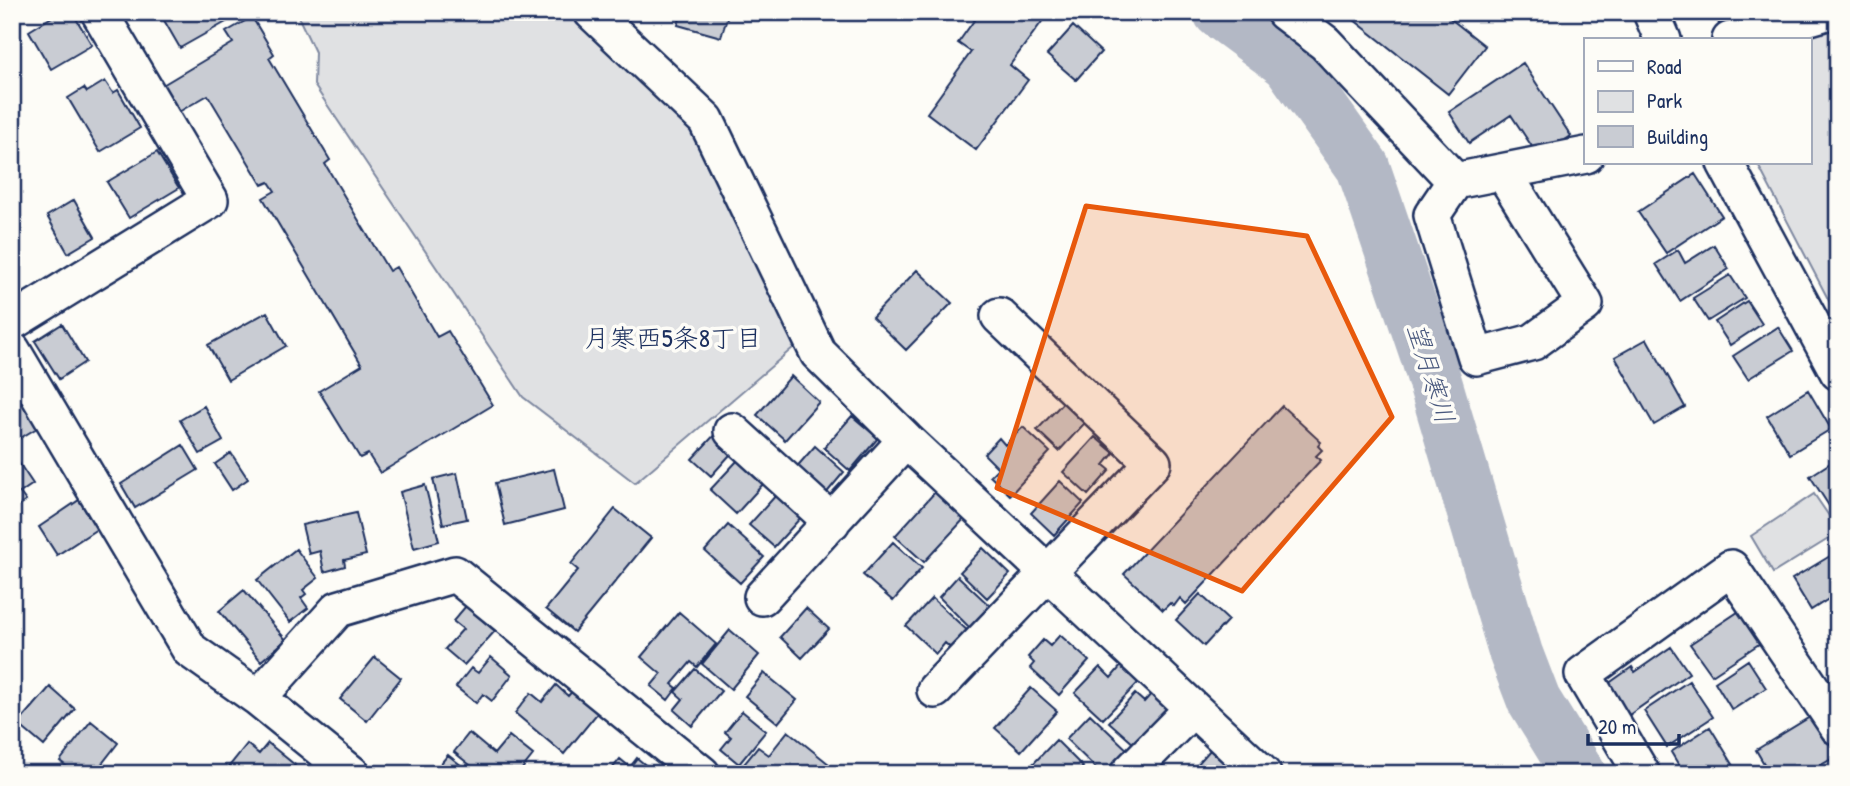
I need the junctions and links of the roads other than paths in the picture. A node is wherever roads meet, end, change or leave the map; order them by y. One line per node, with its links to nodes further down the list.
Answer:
1 (99, 12): 13 (street)
2 (592, 12): 17 (street)
3 (1283, 12): 11 (street)
4 (1651, 12): 6 (street)
5 (1827, 12): 7 (street)
6 (1662, 38)
7 (1737, 38)
8 (1584, 155): 10 (street)
9 (1726, 164): 15 (street)
10 (1503, 172): 11 (street); 11 (street)
11 (1455, 181)
12 (999, 316): 19 (street)
13 (12, 322)
14 (12, 351): 22 (street)
15 (1838, 372)
16 (732, 431): 18 (street)
17 (906, 440): 18 (street); 19 (street)
18 (832, 522): 20 (street)
19 (1047, 573): 21 (street); 23 (street)
20 (761, 597)
21 (935, 690)
22 (258, 698): 25 (street); 26 (street)
23 (1192, 709): 27 (street); 28 (street)
24 (1838, 727): 29 (street)
25 (352, 774)
26 (702, 774)
27 (1128, 774)
28 (1263, 774)
29 (1642, 774)

